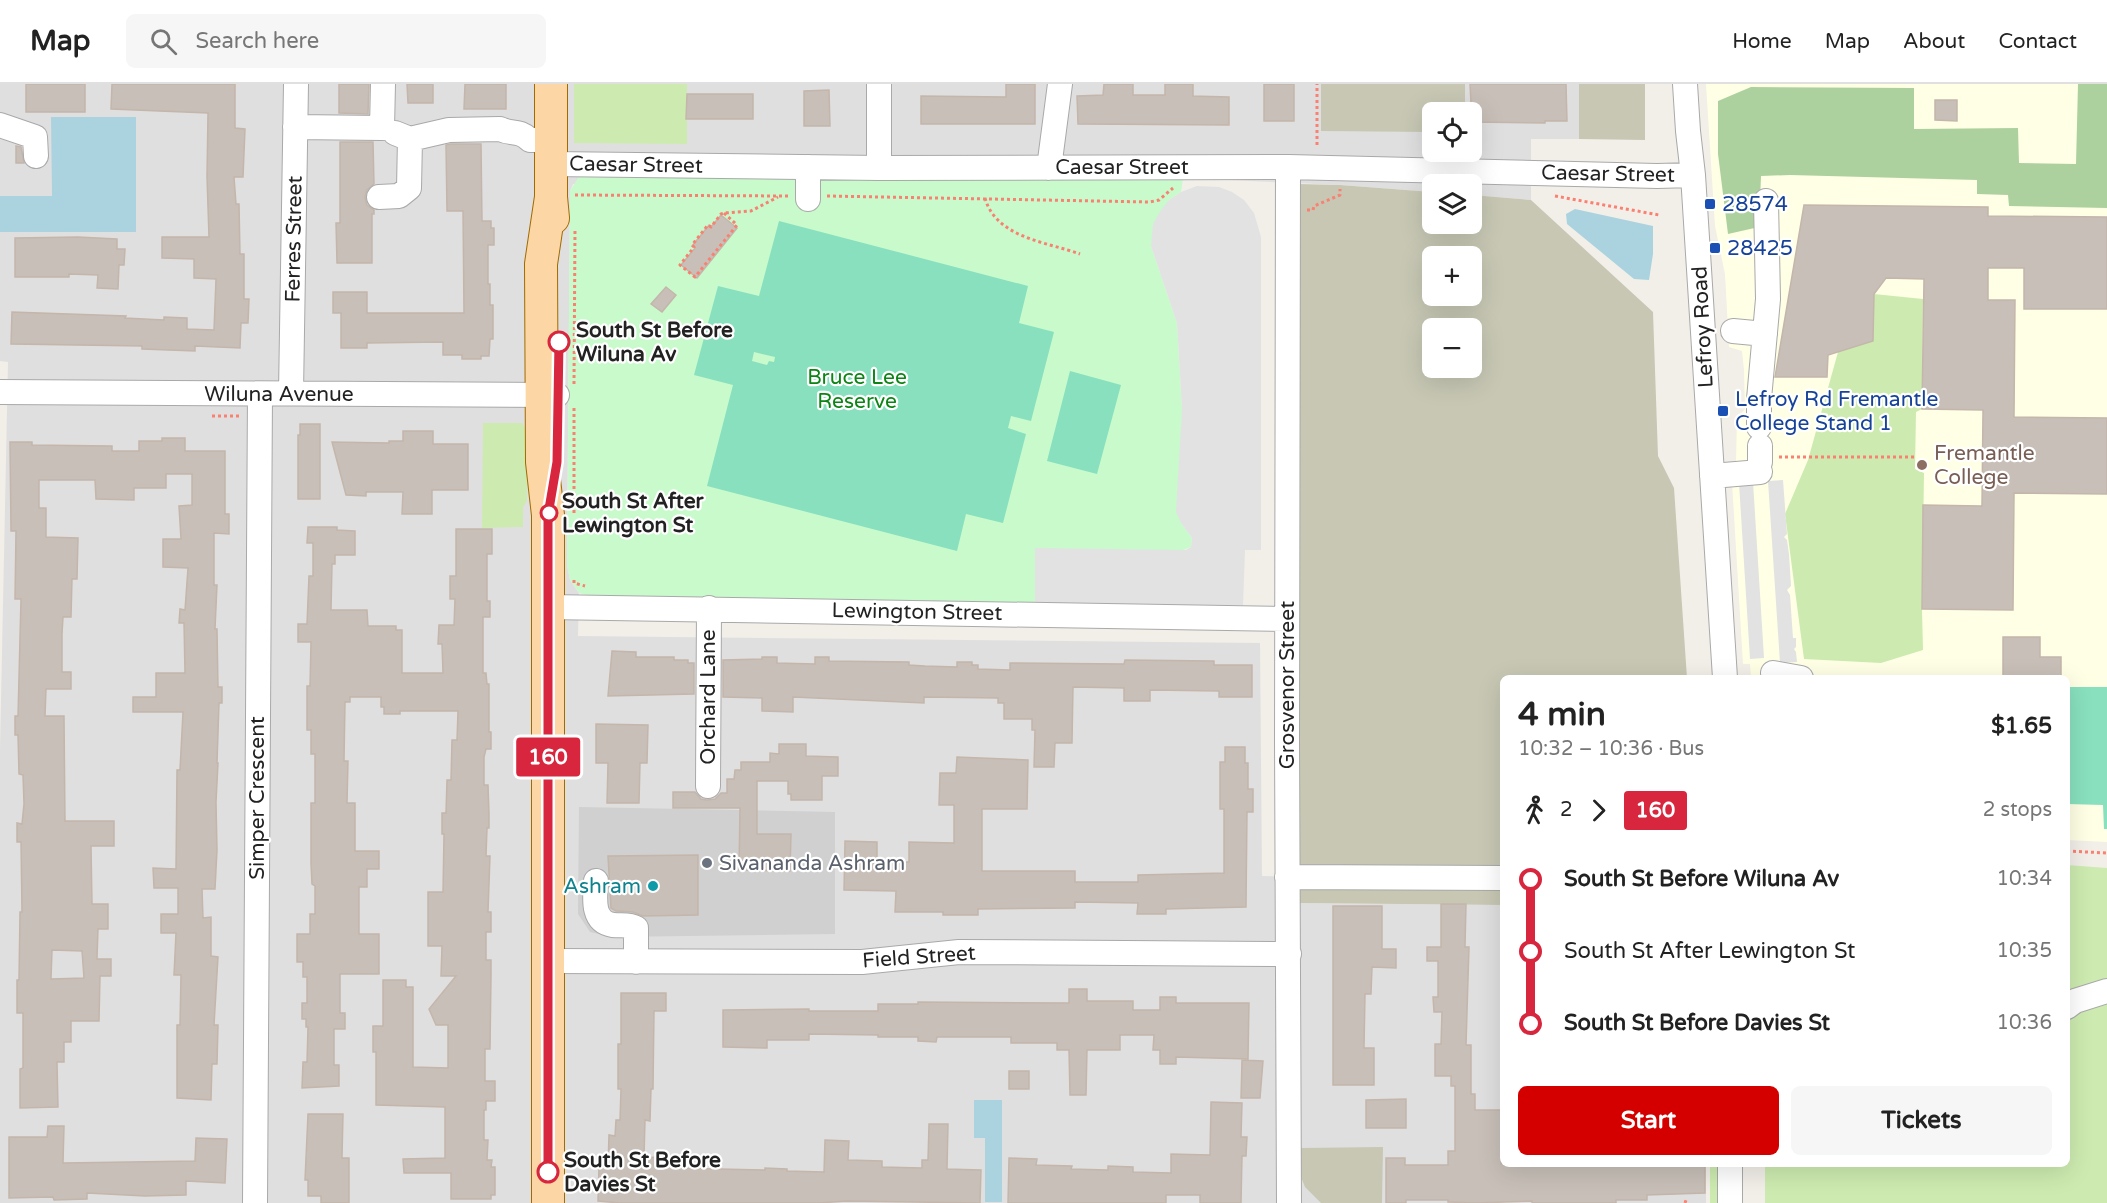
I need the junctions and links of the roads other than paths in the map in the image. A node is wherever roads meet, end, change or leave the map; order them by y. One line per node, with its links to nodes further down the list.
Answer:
1 (296, 84): 9 (street, Ferres Street)
2 (383, 84): 10 (street)
3 (550, 84): 12 (main road)
4 (879, 84): 16 (street)
5 (1060, 84): 17 (street)
6 (1672, 84): 18 (street, Lefroy Road)
7 (1685, 84): 18 (street, Lefroy Road)
8 (0, 125): 13 (street)
9 (296, 127): 10 (street); 25 (street, Ferres Street)
10 (382, 128): 11 (street)
11 (410, 139): 12 (street, Caesar Street); 19 (street)
12 (551, 152): 14 (street, Caesar Street); 27 (main road)
13 (36, 156)
14 (808, 167): 16 (street, Caesar Street); 20 (street)
15 (1288, 167): 17 (street, Caesar Street); 18 (street, Caesar Street); 31 (street, Grosvenor Street)
16 (879, 168): 17 (street, Caesar Street)
17 (1049, 168)
18 (1686, 175): 28 (street, Lefroy Road); 33 (street, Lefroy Road)
19 (379, 197)
20 (808, 198)
21 (1766, 201): 23 (street)
22 (1733, 331): 23 (street)
23 (1765, 334): 28 (street)
24 (0, 392): 26 (street, Wiluna Avenue)
25 (291, 393): 26 (street, Wiluna Avenue); 27 (street, Wiluna Avenue)
26 (260, 394): 47 (street, Simper Crescent)
27 (562, 397): 29 (main road)
28 (1712, 476): 34 (street, Lefroy Road)
29 (548, 606): 30 (street, Lewington Street); 41 (main road)
30 (709, 608): 31 (street, Lewington Street); 36 (street, Orchard Lane)
31 (1287, 619): 37 (street, Grosvenor Street)
32 (1773, 673): 35 (street)
33 (1713, 675)
34 (1725, 675)
35 (1784, 675)
36 (708, 786)
37 (1287, 877): 38 (street); 40 (street, Grosvenor Street)
38 (1500, 878)
39 (596, 881): 42 (street)
40 (1289, 954): 42 (street, Field Street); 49 (street, Grosvenor Street)
41 (548, 961): 42 (street, Field Street); 48 (main road)
42 (636, 962)
43 (2107, 991): 44 (street)
44 (2070, 1005)
45 (1730, 1167): 50 (street)
46 (1738, 1167): 51 (street)
47 (255, 1203)
48 (548, 1203)
49 (1289, 1203)
50 (1730, 1203)
51 (1738, 1203)

